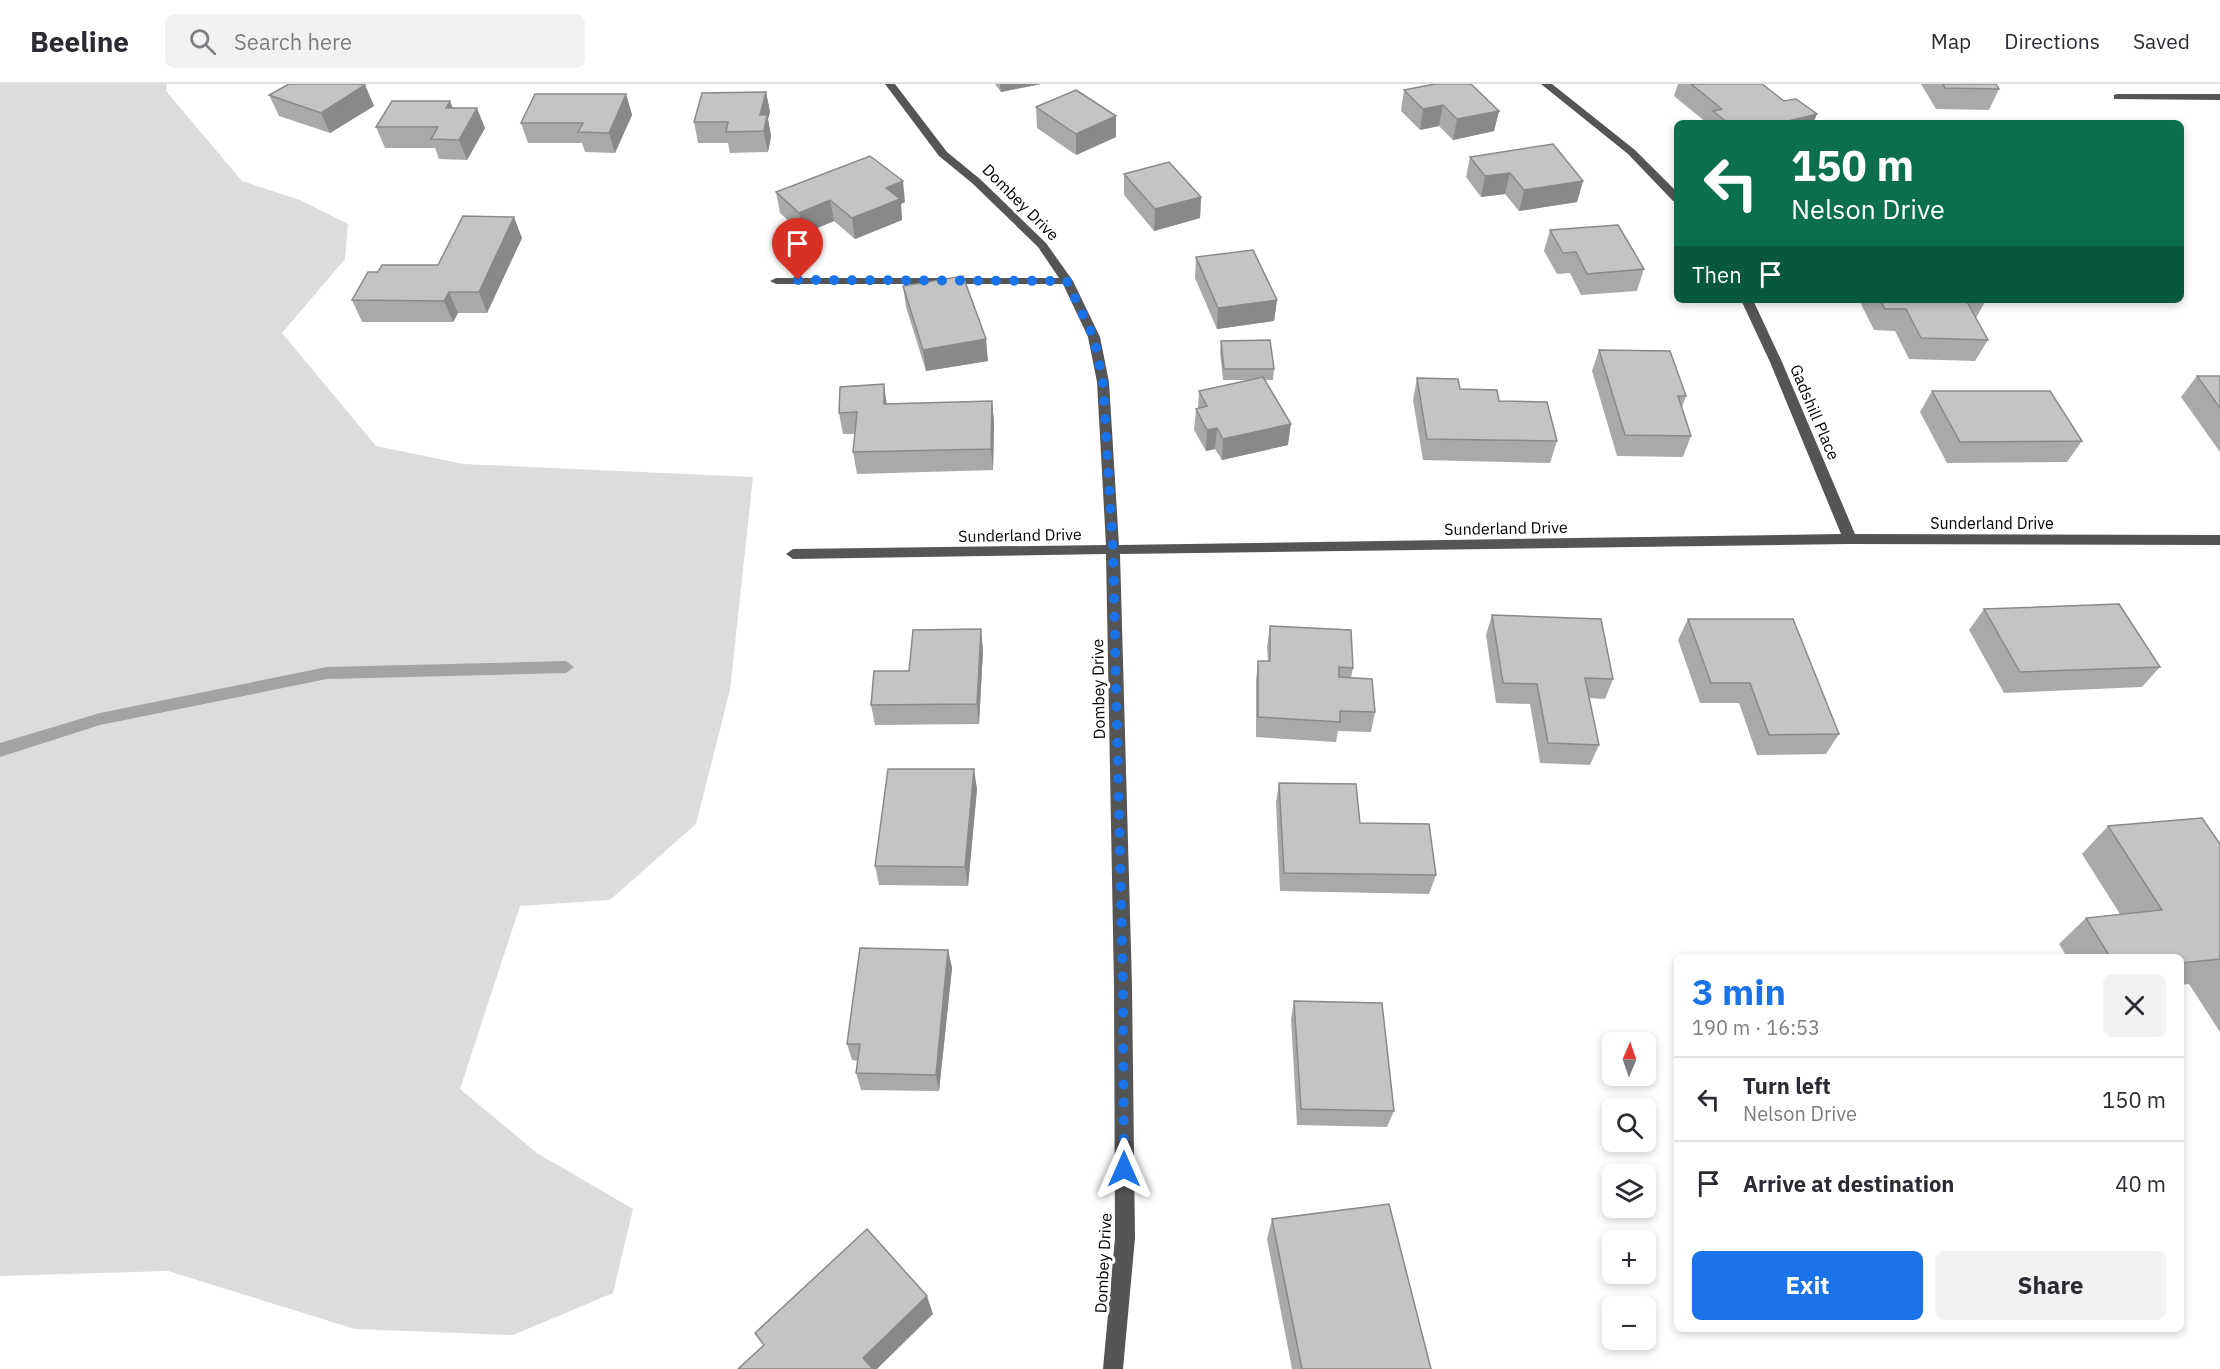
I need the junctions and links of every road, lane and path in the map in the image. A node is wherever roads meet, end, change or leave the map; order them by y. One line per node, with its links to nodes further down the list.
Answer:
1 (890, 84): 7 (street, Dombey Drive)
2 (1546, 84): 5 (street)
3 (2117, 97): 4 (street)
4 (2220, 97)
5 (1674, 196)
6 (776, 280): 7 (street)
7 (1067, 281): 11 (street, Dombey Drive)
8 (1748, 303): 9 (street, Gadshill Place)
9 (1850, 538): 10 (street, Sunderland Drive); 11 (street, Sunderland Drive)
10 (2220, 540)
11 (1113, 550): 12 (street, Sunderland Drive); 13 (street, Dombey Drive)
12 (793, 554)
13 (1113, 1369)

